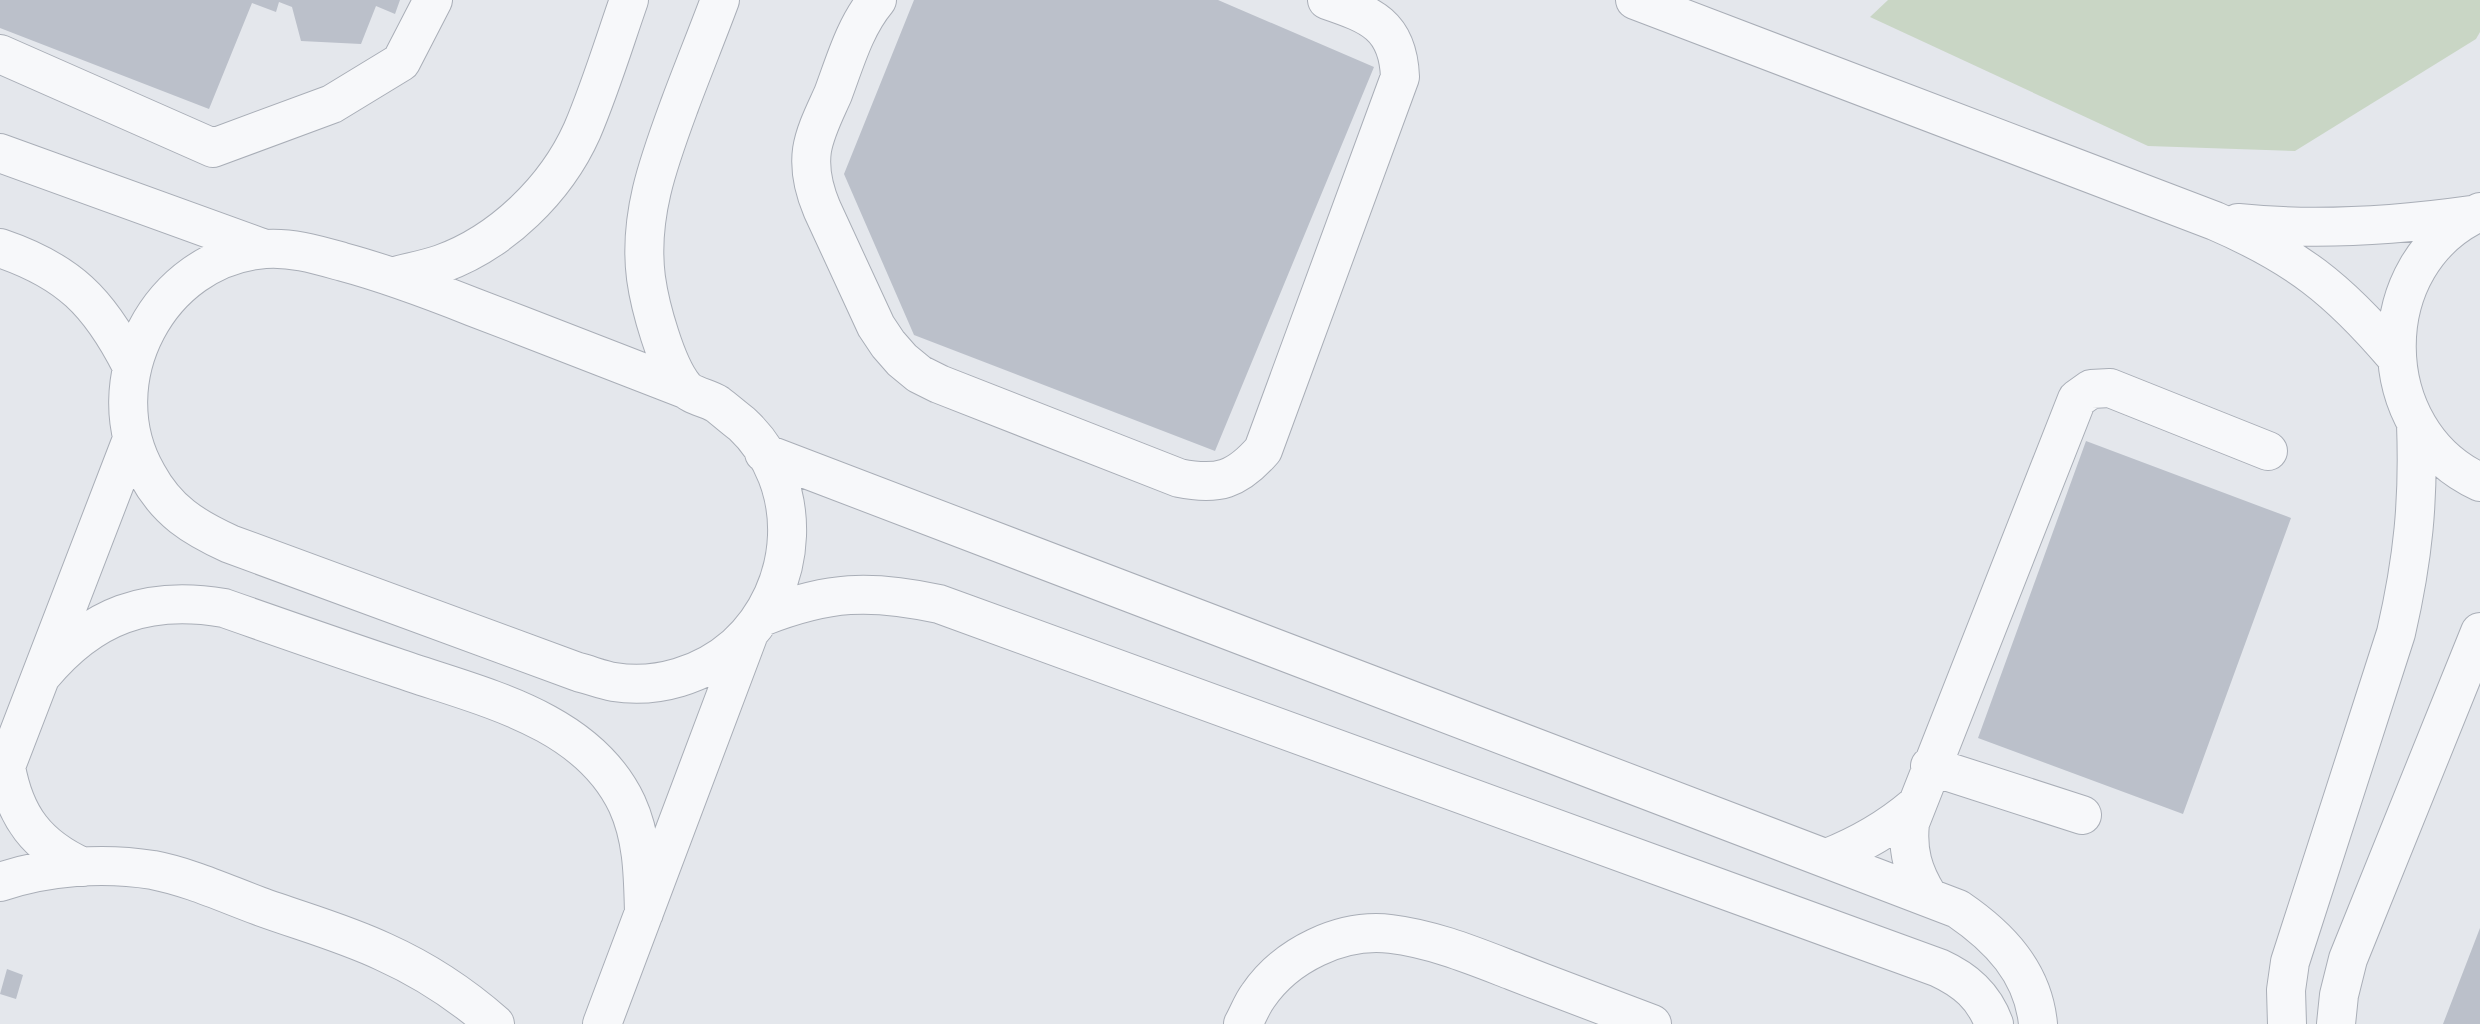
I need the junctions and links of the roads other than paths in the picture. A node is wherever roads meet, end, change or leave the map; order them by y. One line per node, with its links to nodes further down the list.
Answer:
1 (433, 0): 8 (street)
2 (629, 0): 14 (street)
3 (720, 0): 17 (street)
4 (877, 0): 7 (street)
5 (1327, 0): 7 (street)
6 (1634, 0): 11 (street)
7 (1385, 12)
8 (0, 54)
9 (0, 153): 13 (street)
10 (2477, 213): 11 (street); 15 (street)
11 (2215, 221): 15 (street)
12 (0, 248): 16 (street)
13 (265, 249): 14 (street); 16 (street)
14 (395, 276): 17 (street)
15 (2395, 356): 18 (street)
16 (131, 365): 19 (street)
17 (685, 389): 21 (street)
18 (2416, 424): 22 (street); 41 (street)
19 (132, 439): 23 (street); 25 (street)
20 (2268, 451): 26 (street)
21 (764, 453): 23 (street); 30 (street)
22 (2480, 482)
23 (755, 625): 34 (street); 39 (street)
24 (2480, 632): 42 (street)
25 (42, 675): 27 (street); 34 (street)
26 (1930, 766): 28 (street); 29 (street)
27 (3, 774): 31 (street)
28 (1915, 806): 30 (street); 33 (street)
29 (2082, 815)
30 (1827, 858): 33 (street)
31 (83, 867): 32 (street); 35 (street)
32 (0, 882)
33 (1928, 896): 40 (street)
34 (644, 914): 36 (street)
35 (494, 1023)
36 (603, 1024)
37 (1243, 1024): 38 (street)
38 (1652, 1024)
39 (1994, 1024)
40 (2038, 1024)
41 (2287, 1024)
42 (2336, 1024)

